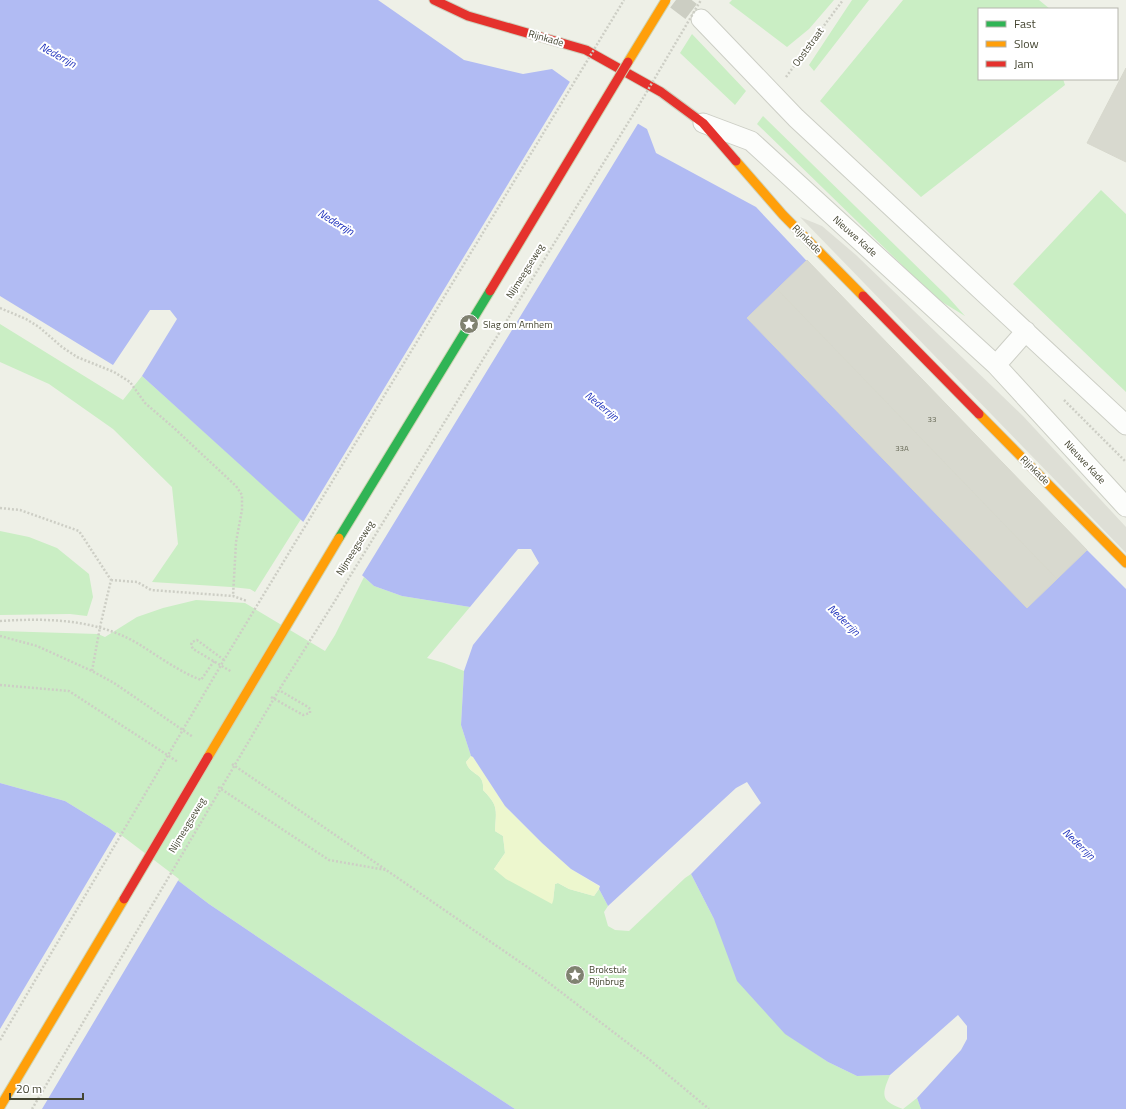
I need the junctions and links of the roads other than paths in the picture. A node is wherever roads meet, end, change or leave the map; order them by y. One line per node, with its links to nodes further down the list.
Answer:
1 (434, 0): 4 (main road, Rijnkade)
2 (666, 0): 10 (main road, Nijmeegseweg, bridge)
3 (701, 19): 5 (street)
4 (703, 123): 6 (street, Nieuwe Kade); 9 (main road, Rijnkade)
5 (1026, 331): 6 (street); 7 (street)
6 (996, 365): 8 (street, Nieuwe Kade)
7 (1126, 425)
8 (1126, 506)
9 (1126, 563)
10 (0, 1107)

